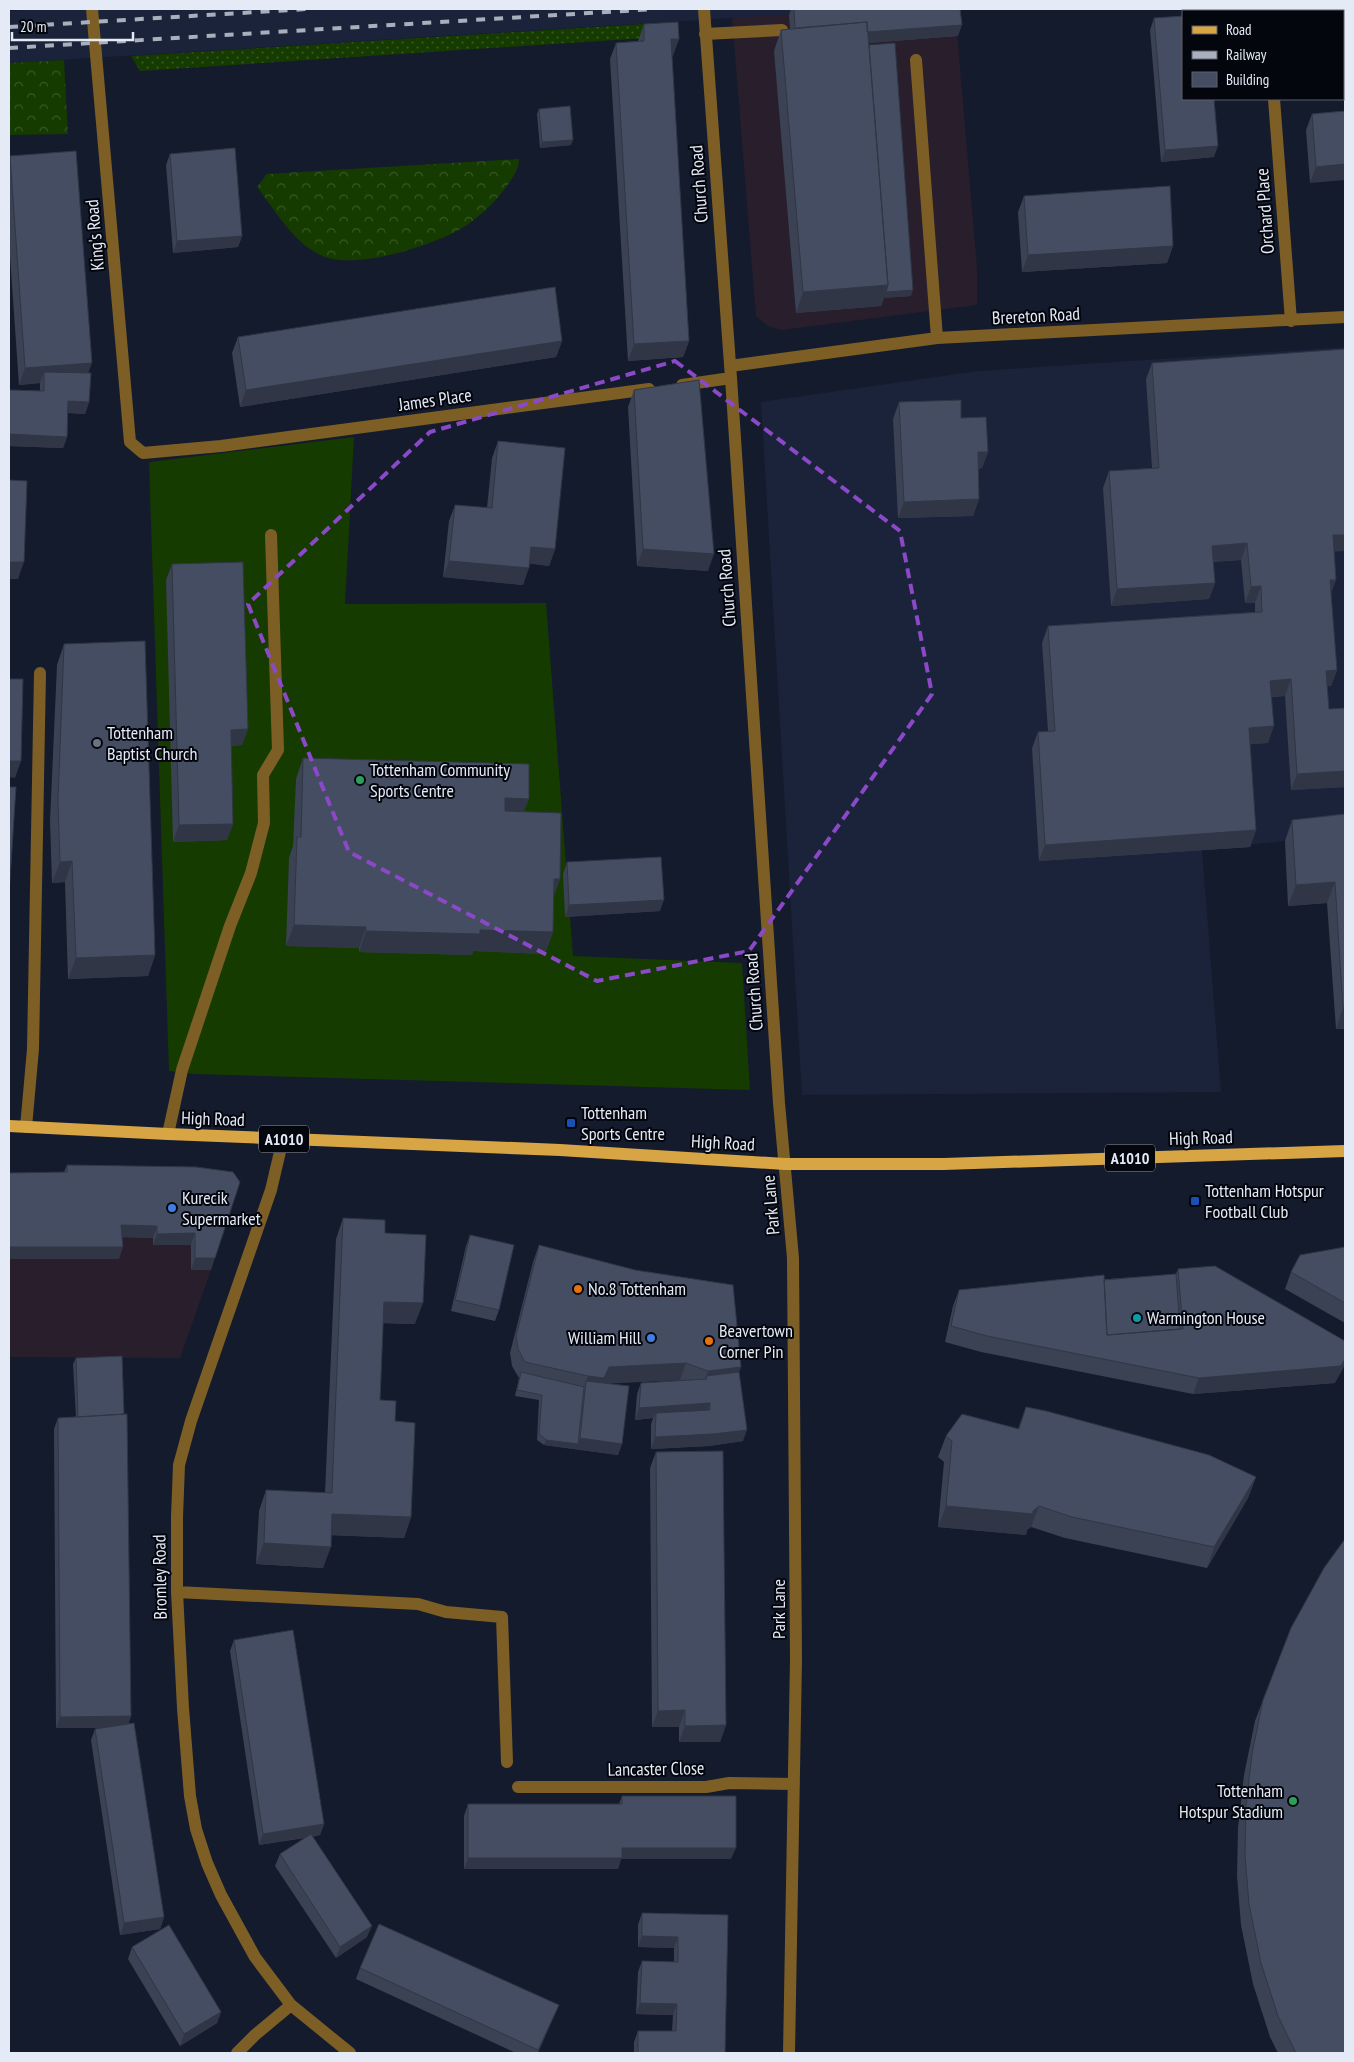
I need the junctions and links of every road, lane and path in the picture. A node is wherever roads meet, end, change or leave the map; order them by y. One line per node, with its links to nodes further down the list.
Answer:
1 (92, 9): 11 (street, King's Road)
2 (704, 9): 4 (street, Church Road)
3 (782, 30): 4 (street)
4 (705, 34): 10 (street, Church Road)
5 (916, 60): 9 (street)
6 (1274, 100): 8 (street, Orchard Place)
7 (1345, 317): 8 (street, Brereton Road)
8 (1291, 321): 9 (street, Brereton Road)
9 (937, 338): 10 (street, Brereton Road)
10 (731, 372): 11 (street, James Place); 19 (street, Church Road)
11 (143, 453)
12 (271, 535): 16 (street)
13 (40, 673): 15 (street)
14 (9, 1126): 15 (main road, High Road / A1010)
15 (26, 1127): 16 (main road, High Road / A1010)
16 (168, 1134): 17 (main road, High Road / A1010)
17 (283, 1139): 19 (main road, High Road / A1010); 20 (street, Bromley Road)
18 (1345, 1151): 19 (main road, High Road / A1010)
19 (785, 1164): 22 (street, Park Lane)
20 (177, 1592): 21 (street); 24 (street, Bromley Road)
21 (507, 1762)
22 (794, 1784): 23 (street, Lancaster Close); 27 (street, Park Lane)
23 (518, 1787)
24 (292, 2005): 25 (street); 26 (street, Bromley Road)
25 (237, 2053)
26 (350, 2053)
27 (789, 2053)

